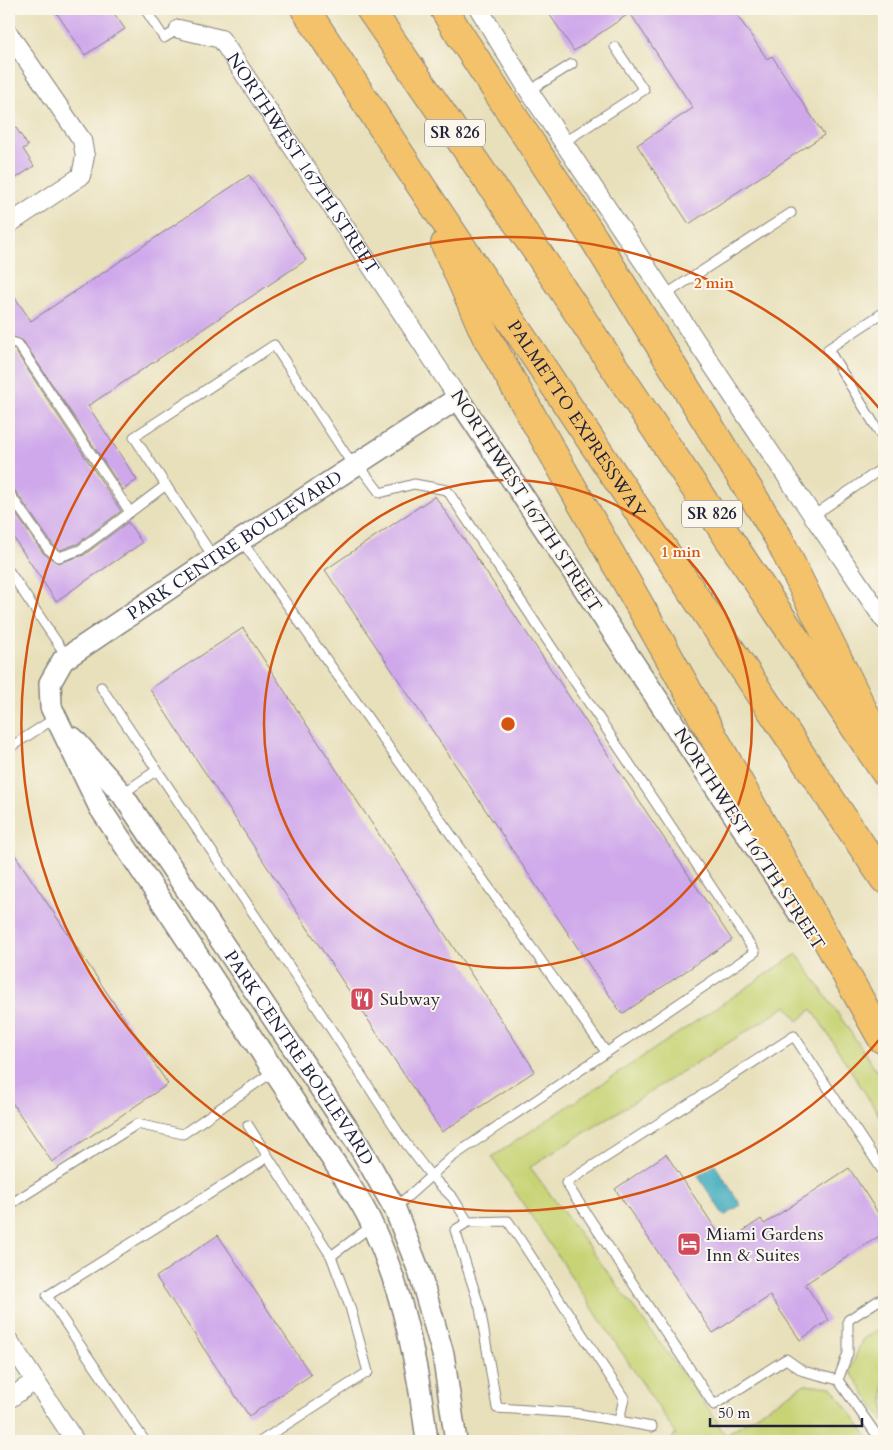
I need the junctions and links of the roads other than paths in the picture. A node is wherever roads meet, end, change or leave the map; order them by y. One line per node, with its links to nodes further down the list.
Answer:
1 (145, 9): 6 (lane, NORTHWEST 167TH STREET)
2 (305, 9): 12 (highway, PALMETTO EXPRESSWAY / SR 826)
3 (370, 9): 36 (highway, SR 826)
4 (444, 9): 34 (highway)
5 (480, 9): 10 (street)
6 (180, 29): 18 (street, NORTHWEST 167TH STREET)
7 (9, 34): 14 (street)
8 (616, 47): 11 (lane)
9 (572, 64): 10 (lane)
10 (529, 91): 11 (street)
11 (564, 142): 15 (street)
12 (415, 177): 39 (highway, PALMETTO EXPRESSWAY / SR 826); 40 (highway)
13 (791, 213): 15 (lane)
14 (9, 224)
15 (665, 295): 25 (street)
16 (884, 312): 19 (lane)
17 (9, 341): 24 (lane)
18 (458, 398): 20 (street, PARK CENTRE BOULEVARD); 40 (street, NORTHWEST 167TH STREET)
19 (884, 440)
20 (356, 465): 22 (lane); 26 (street, PARK CENTRE BOULEVARD); 41 (lane)
21 (884, 467): 25 (lane)
22 (166, 485): 24 (lane); 27 (lane)
23 (9, 493): 24 (lane)
24 (130, 512)
25 (813, 516): 29 (street)
26 (241, 540): 27 (street, PARK CENTRE BOULEVARD); 41 (lane)
27 (214, 558): 30 (street, PARK CENTRE BOULEVARD)
28 (9, 571): 30 (lane)
29 (884, 620)
30 (67, 657): 32 (street, PARK CENTRE BOULEVARD)
31 (101, 687): 35 (lane)
32 (55, 718): 33 (lane); 37 (street, PARK CENTRE BOULEVARD); 38 (street, PARK CENTRE BOULEVARD)
33 (9, 748)
34 (884, 752)
35 (157, 770): 37 (lane); 47 (lane)
36 (884, 771)
37 (122, 794): 38 (street); 42 (street, PARK CENTRE BOULEVARD)
38 (100, 808): 43 (street, PARK CENTRE BOULEVARD)
39 (884, 878)
40 (883, 1041)
41 (606, 1052): 47 (lane)
42 (297, 1054): 43 (street); 49 (street, PARK CENTRE BOULEVARD)
43 (274, 1070): 48 (lane); 51 (street, PARK CENTRE BOULEVARD)
44 (248, 1125): 45 (lane)
45 (268, 1157): 52 (lane); 61 (lane)
46 (884, 1173): 55 (lane)
47 (431, 1176): 49 (lane); 50 (lane)
48 (9, 1205)
49 (395, 1209): 51 (street); 64 (street, PARK CENTRE BOULEVARD)
50 (468, 1222): 58 (lane); 58 (lane)
51 (373, 1225): 52 (lane); 63 (street, PARK CENTRE BOULEVARD)
52 (331, 1256): 62 (lane)
53 (884, 1297): 55 (lane)
54 (9, 1341): 56 (street)
55 (838, 1380): 65 (lane)
56 (35, 1381): 57 (street); 60 (street)
57 (9, 1399)
58 (619, 1421): 59 (lane)
59 (652, 1427)
60 (75, 1441)
61 (145, 1441)
62 (261, 1441)
63 (427, 1441)
64 (456, 1441)
65 (881, 1441)

